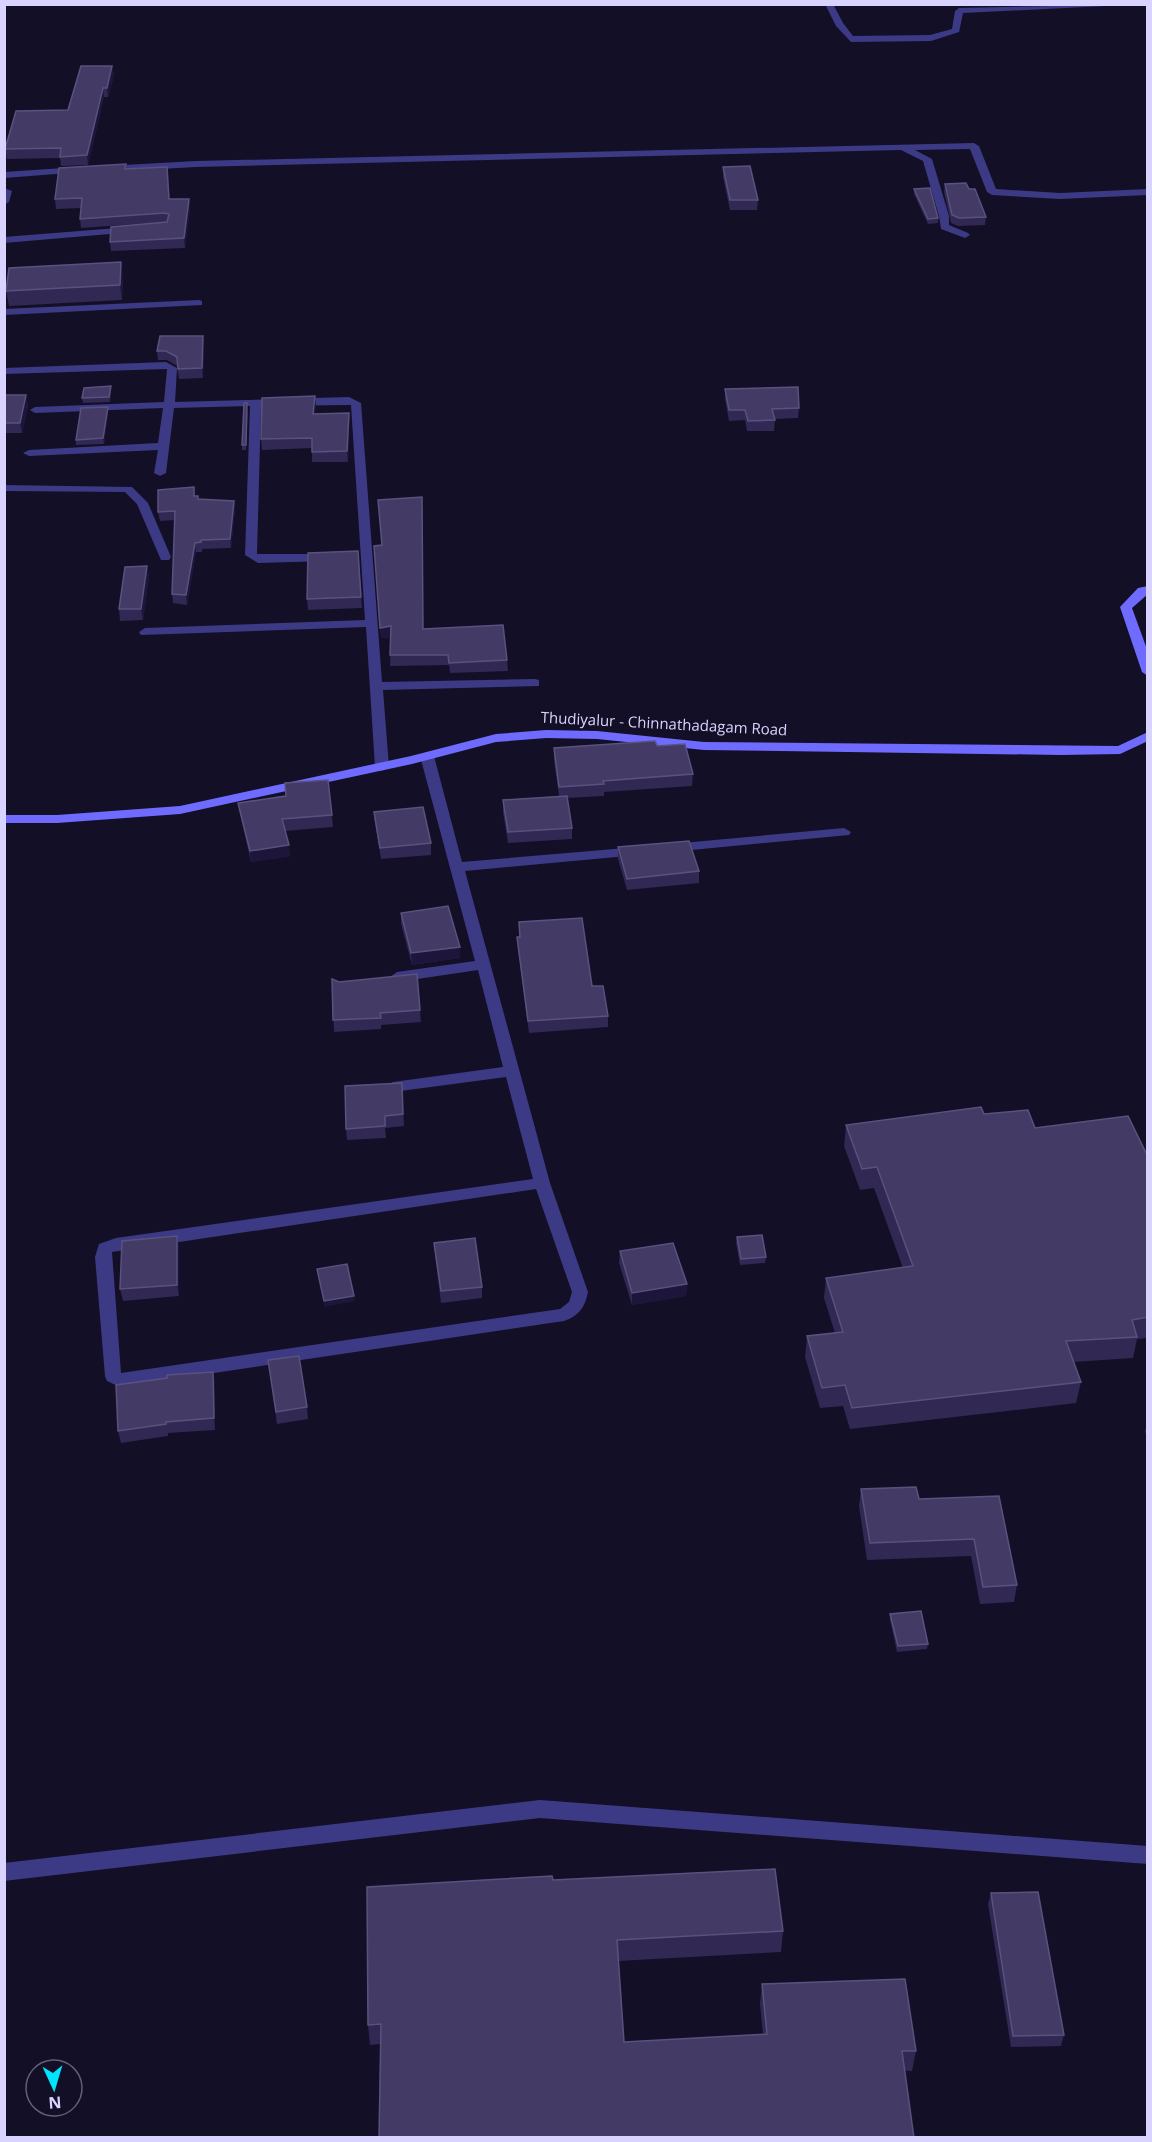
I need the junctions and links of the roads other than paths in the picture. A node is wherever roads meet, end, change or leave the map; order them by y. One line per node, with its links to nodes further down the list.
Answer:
1 (829, 4): 2 (street)
2 (1141, 4)
3 (900, 147): 4 (street); 6 (street); 9 (street)
4 (4, 175)
5 (4, 191): 7 (street)
6 (1148, 192)
7 (4, 202)
8 (142, 229): 10 (street)
9 (965, 235)
10 (4, 240)
11 (199, 303): 12 (lane)
12 (4, 312)
13 (4, 370): 15 (street)
14 (256, 403): 15 (street); 21 (street); 21 (street)
15 (170, 405): 16 (street); 17 (street)
16 (35, 410)
17 (164, 446): 18 (street); 19 (street)
18 (29, 453)
19 (160, 472)
20 (4, 488): 22 (street)
21 (354, 556): 24 (street)
22 (165, 558)
23 (1148, 590): 26 (main road)
24 (373, 623): 25 (street); 28 (street)
25 (145, 632)
26 (1148, 672)
27 (535, 683): 28 (street)
28 (377, 686): 31 (street)
29 (1148, 736): 30 (main road, Thudiyalur - Chinnathadagam Road)
30 (427, 756): 31 (main road, Thudiyalur - Chinnathadagam Road); 34 (street)
31 (382, 767): 32 (main road, Thudiyalur - Chinnathadagam Road)
32 (4, 819)
33 (844, 832): 34 (street)
34 (456, 867): 35 (street)
35 (483, 965): 36 (street); 37 (street)
36 (384, 979)
37 (512, 1071): 38 (street); 39 (street)
38 (393, 1087)
39 (542, 1183): 39 (street)
40 (1148, 1855): 41 (street)
41 (4, 1872)

